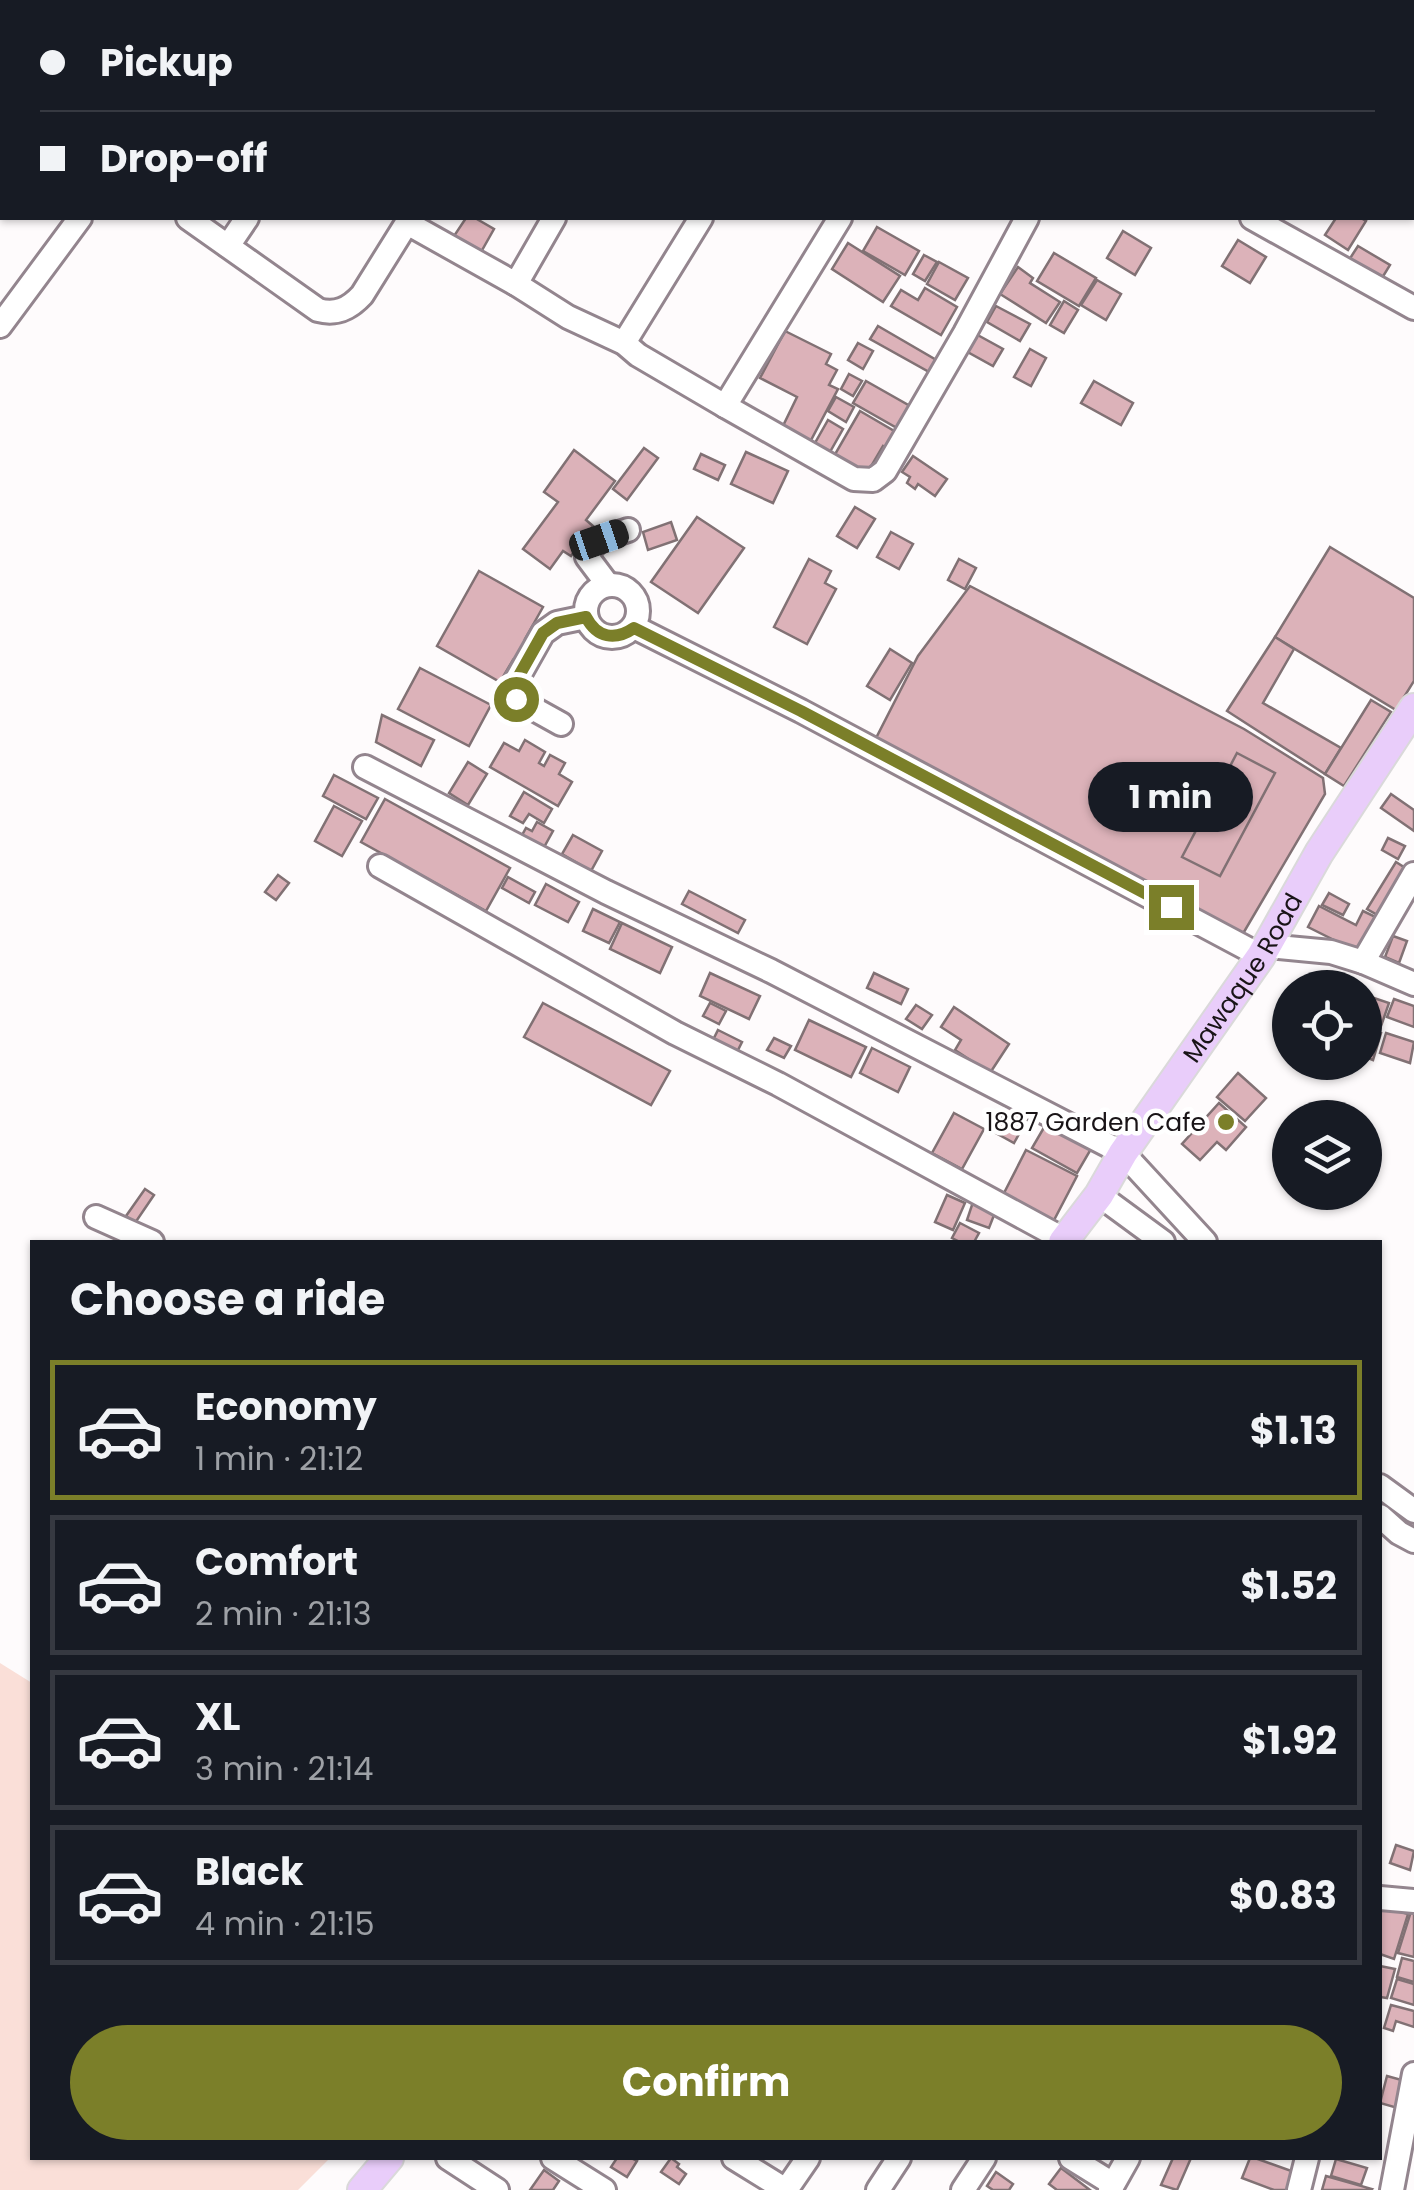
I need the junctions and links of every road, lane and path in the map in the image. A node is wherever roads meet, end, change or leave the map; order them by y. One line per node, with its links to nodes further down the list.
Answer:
1 (79, 220): 13 (street)
2 (191, 220): 10 (street)
3 (245, 220): 10 (street)
4 (408, 220): 10 (street); 11 (street)
5 (553, 220): 11 (street)
6 (700, 220): 14 (street)
7 (839, 220): 15 (street)
8 (1026, 220): 15 (street)
9 (1256, 220): 12 (street)
10 (228, 246)
11 (516, 284): 14 (street)
12 (1414, 308)
13 (0, 326)
14 (624, 343): 15 (street)
15 (724, 406)
16 (628, 530): 17 (street)
17 (608, 585): 18 (street); 19 (street)
18 (586, 617): 19 (street); 21 (street)
19 (634, 628): 25 (street)
20 (1414, 708): 25 (main road, Mawaque Road)
21 (561, 724)
22 (365, 767): 28 (street)
23 (380, 866): 32 (street)
24 (1414, 874): 26 (street)
25 (1264, 951): 26 (street); 28 (main road, Mawaque Road)
26 (1363, 962): 27 (street)
27 (1414, 984)
28 (1122, 1153): 29 (main road, Mawaque Road); 35 (street)
29 (1099, 1195): 33 (main road, Mawaque Road); 34 (street)
30 (96, 1217): 31 (street)
31 (148, 1240)
32 (1062, 1240)
33 (1065, 1240)
34 (1160, 1240)
35 (1203, 1240)
36 (1382, 1487): 37 (street)
37 (1414, 1511)
38 (1382, 1518): 39 (street)
39 (1414, 1541)
40 (1382, 1898): 41 (street)
41 (1414, 1901)
42 (1414, 2074): 61 (street)
43 (387, 2160): 54 (main road)
44 (451, 2160): 55 (street)
45 (556, 2160): 56 (street)
46 (737, 2160): 57 (street)
47 (807, 2160): 57 (street)
48 (898, 2160): 58 (street)
49 (983, 2160): 59 (street)
50 (1074, 2160): 53 (street)
51 (1127, 2160): 53 (street)
52 (1307, 2160): 60 (street)
53 (1112, 2187)
54 (362, 2190)
55 (497, 2190)
56 (604, 2190)
57 (786, 2190)
58 (878, 2190)
59 (963, 2190)
60 (1300, 2190)
61 (1392, 2190)

